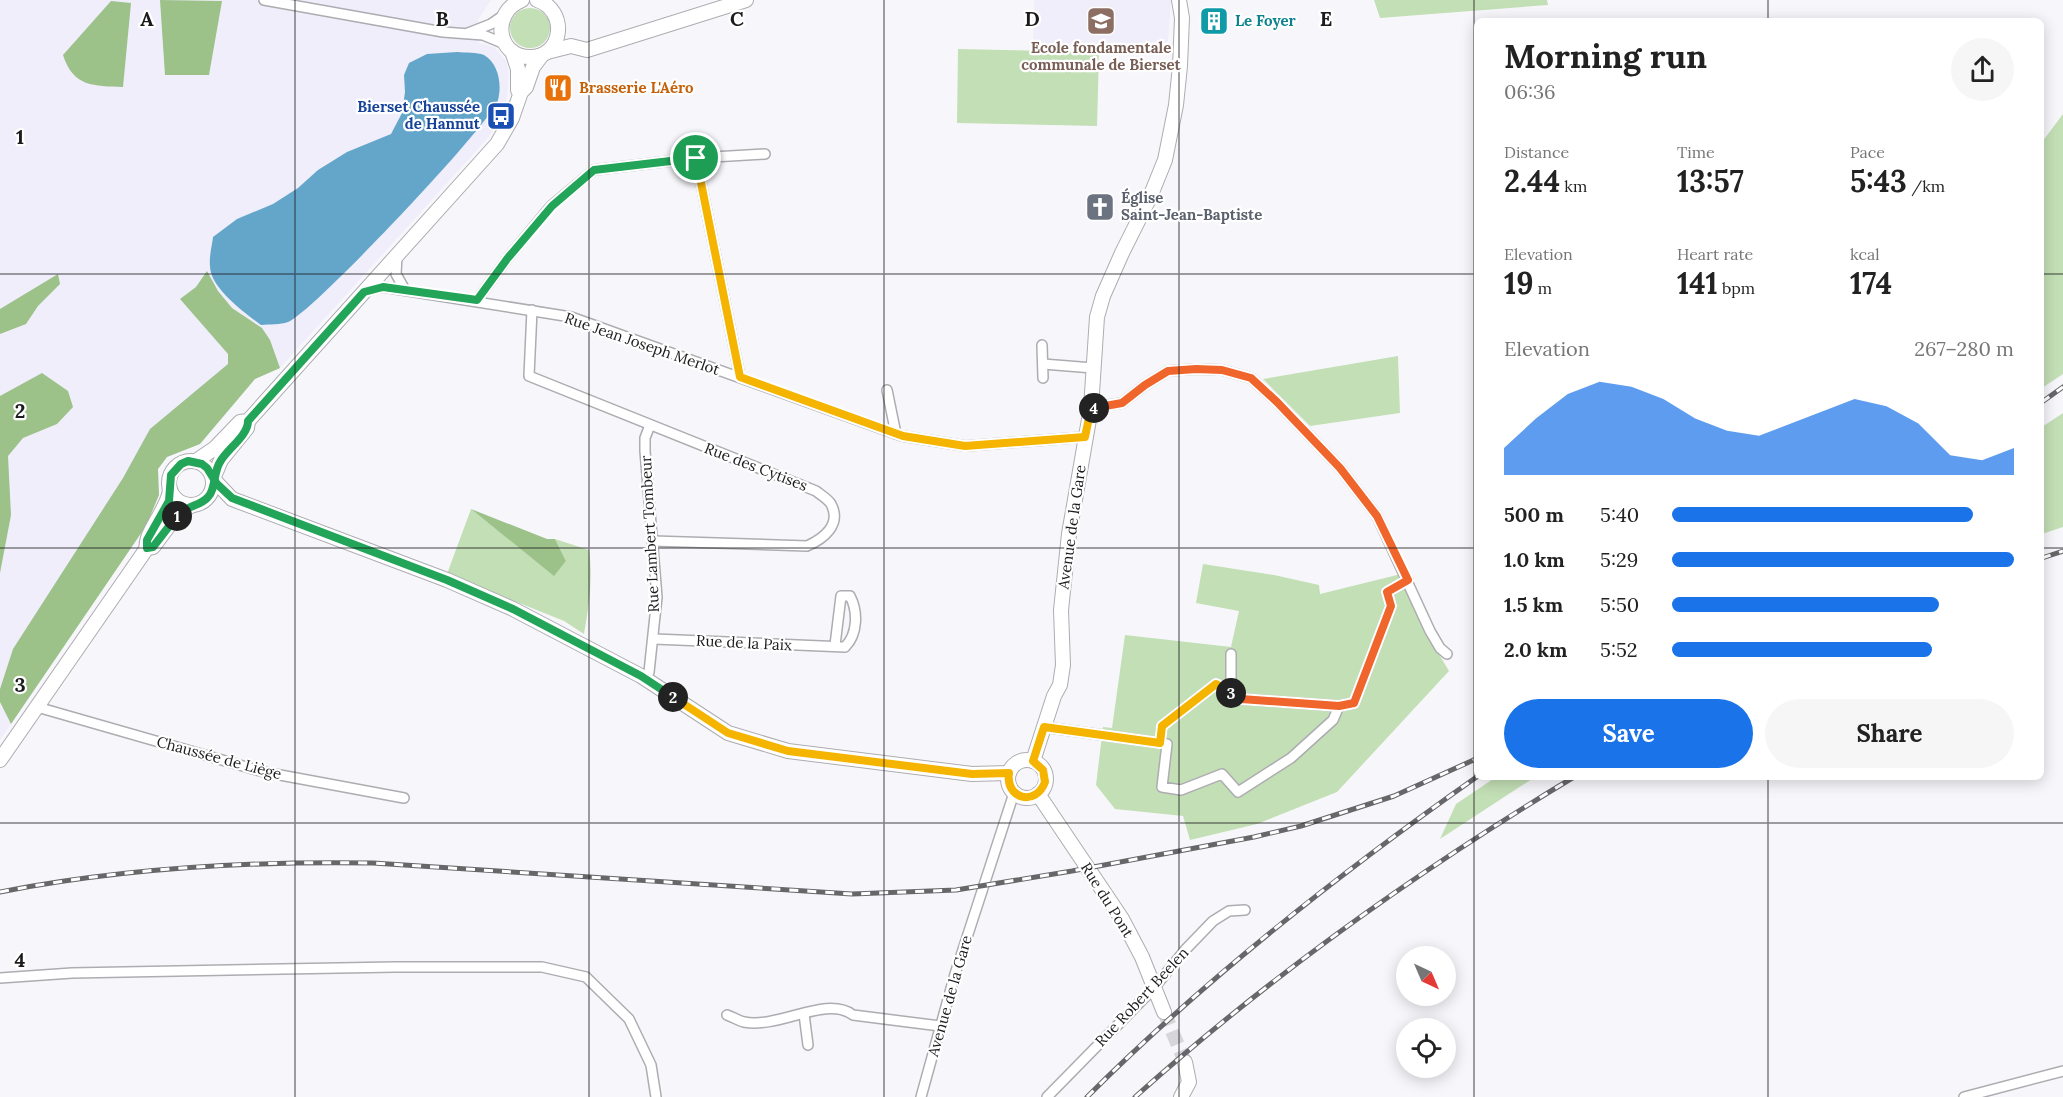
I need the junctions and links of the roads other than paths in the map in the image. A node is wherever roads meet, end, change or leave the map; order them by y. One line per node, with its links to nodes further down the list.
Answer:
1 (264, 0): 8 (street)
2 (746, 0): 10 (street)
3 (518, 1): 6 (street)
4 (543, 2): 7 (street)
5 (1179, 3): 22 (street, Avenue de la Gare)
6 (504, 15): 8 (street); 9 (street)
7 (559, 23): 10 (street); 11 (street)
8 (468, 33): 9 (street)
9 (508, 47): 11 (street); 12 (street)
10 (593, 47): 11 (street)
11 (544, 53): 12 (street)
12 (520, 92): 15 (street)
13 (765, 154): 14 (street)
14 (696, 158): 18 (street); 23 (street)
15 (397, 255): 16 (street); 17 (street)
16 (405, 290): 17 (street, Rue Jean Joseph Merlot); 18 (street, Rue Jean Joseph Merlot)
17 (364, 292): 27 (street)
18 (477, 300): 19 (street, Rue Jean Joseph Merlot)
19 (532, 310): 23 (street, Rue Jean Joseph Merlot); 28 (street)
20 (1042, 345): 21 (street)
21 (1043, 363): 22 (street); 24 (street)
22 (1093, 368): 26 (street, Avenue de la Gare)
23 (740, 377): 29 (street, Rue Jean Joseph Merlot)
24 (1044, 378)
25 (887, 390): 29 (street)
26 (1091, 408): 30 (street, Avenue de la Gare); 38 (street)
27 (248, 421): 31 (street); 32 (street)
28 (651, 425): 36 (street, Rue Lambert Tombeur); 36 (street, Rue des Cytises)
29 (896, 434): 30 (street, Rue Jean Joseph Merlot)
30 (1085, 437): 47 (street, Avenue de la Gare)
31 (196, 461): 32 (street); 33 (street)
32 (213, 479): 34 (street); 35 (street)
33 (170, 490): 35 (street); 37 (street)
34 (232, 498): 35 (street); 43 (street)
35 (197, 504): 37 (street)
36 (653, 541): 39 (street, Rue Lambert Tombeur)
37 (147, 548): 46 (street)
38 (1408, 580): 42 (street); 45 (street)
39 (654, 639): 40 (street, Rue de la Paix); 43 (street, Rue Lambert Tombeur)
40 (835, 645): 40 (street)
41 (1231, 654): 44 (street)
42 (1447, 654)
43 (645, 679): 51 (street)
44 (1231, 693): 45 (street); 48 (street)
45 (1339, 706): 48 (street)
46 (37, 707): 49 (street); 54 (street, Chaussée de Liège)
47 (1044, 727): 48 (street); 50 (street, Avenue de la Gare)
48 (1160, 743)
49 (0, 760)
50 (1033, 761): 51 (street); 53 (street)
51 (1009, 773): 52 (street)
52 (1014, 793): 53 (street); 61 (street, Avenue de la Gare)
53 (1038, 794): 57 (street, Rue du Pont)
54 (404, 798)
55 (1245, 910): 57 (street, Rue Robert Beelen)
56 (0, 978): 65 (street)
57 (1154, 988): 58 (street, Rue du Pont); 67 (street, Rue Robert Beelen)
58 (1164, 1012)
59 (804, 1014): 60 (street); 61 (street); 62 (street)
60 (727, 1015)
61 (940, 1026): 66 (street, Avenue de la Gare)
62 (808, 1045)
63 (1185, 1062): 68 (street)
64 (2063, 1071): 69 (street)
65 (656, 1097)
66 (921, 1097)
67 (1047, 1097)
68 (1181, 1097)
69 (1964, 1097)

